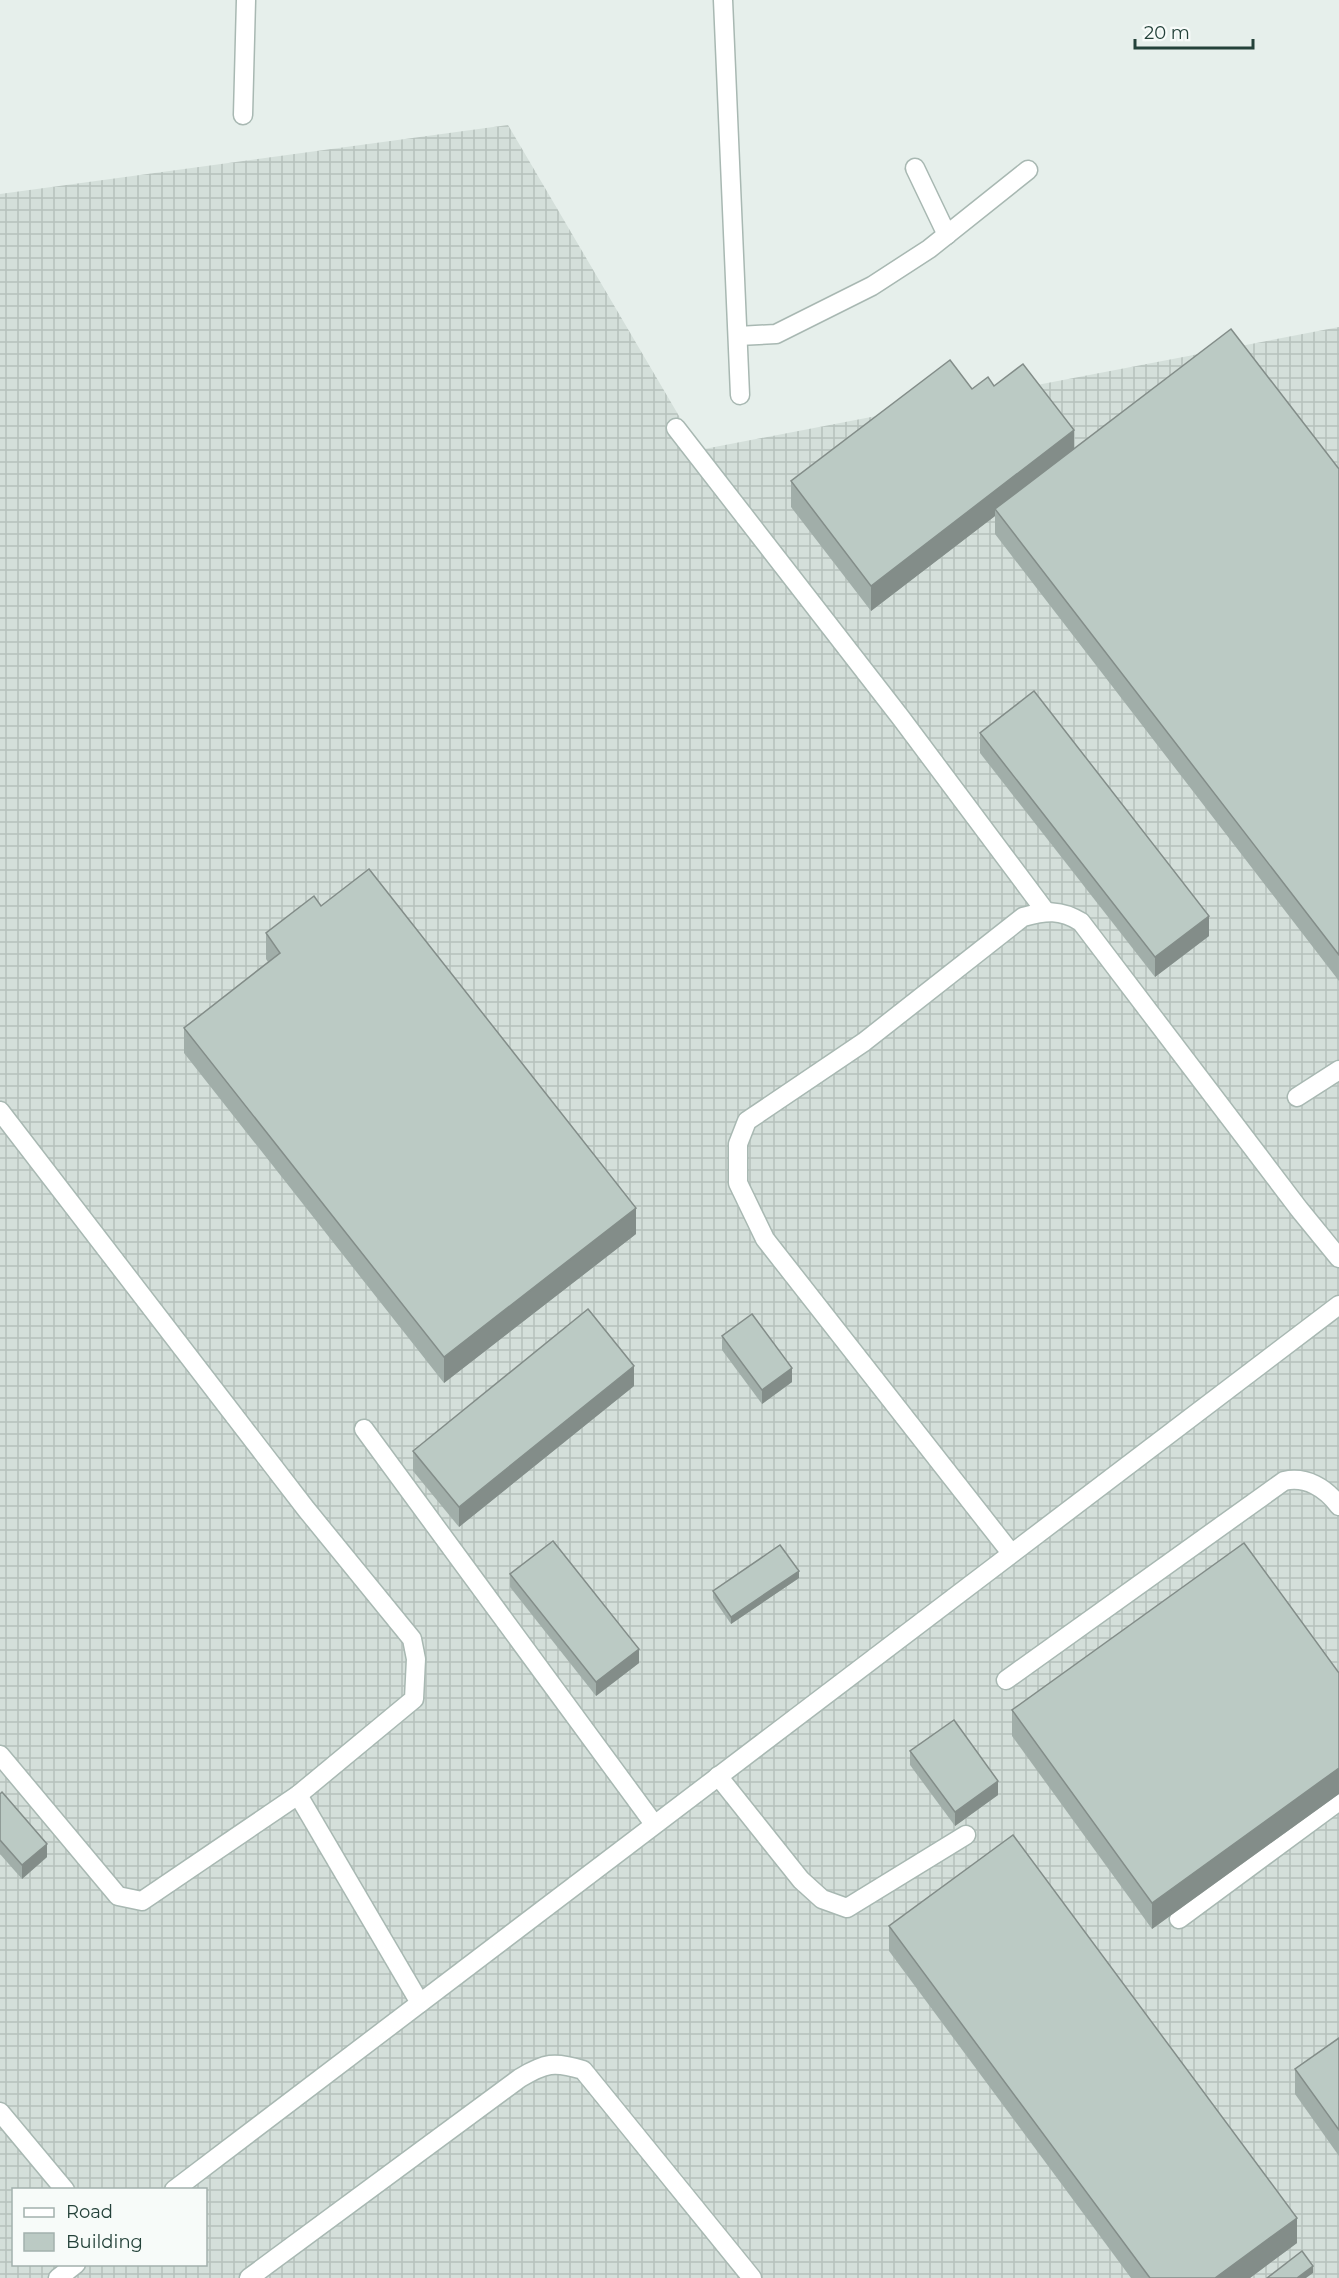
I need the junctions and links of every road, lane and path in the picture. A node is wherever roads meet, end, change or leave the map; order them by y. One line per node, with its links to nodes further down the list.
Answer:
1 (246, 0): 3 (street)
2 (723, 0): 7 (street)
3 (243, 115)
4 (915, 168): 6 (street)
5 (1028, 170): 6 (street)
6 (947, 236): 7 (street)
7 (738, 336): 8 (street)
8 (740, 395)
9 (676, 428): 10 (street)
10 (1046, 912): 14 (street); 18 (street)
11 (1339, 1070): 12 (street)
12 (1297, 1097)
13 (0, 1111): 22 (street)
14 (1339, 1258)
15 (1339, 1305): 18 (street)
16 (364, 1429): 24 (street)
17 (1339, 1506): 19 (street)
18 (1011, 1553): 21 (street)
19 (1006, 1680)
20 (0, 1755): 22 (street)
21 (718, 1776): 24 (street); 25 (street)
22 (298, 1795): 27 (street)
23 (1339, 1801): 26 (street)
24 (654, 1824): 27 (street)
25 (966, 1835)
26 (1179, 1919)
27 (420, 2003): 30 (street)
28 (0, 2112): 29 (street)
29 (63, 2188)
30 (177, 2188)
31 (75, 2266): 32 (street)
32 (58, 2278)
33 (249, 2278): 34 (street)
34 (752, 2278)

